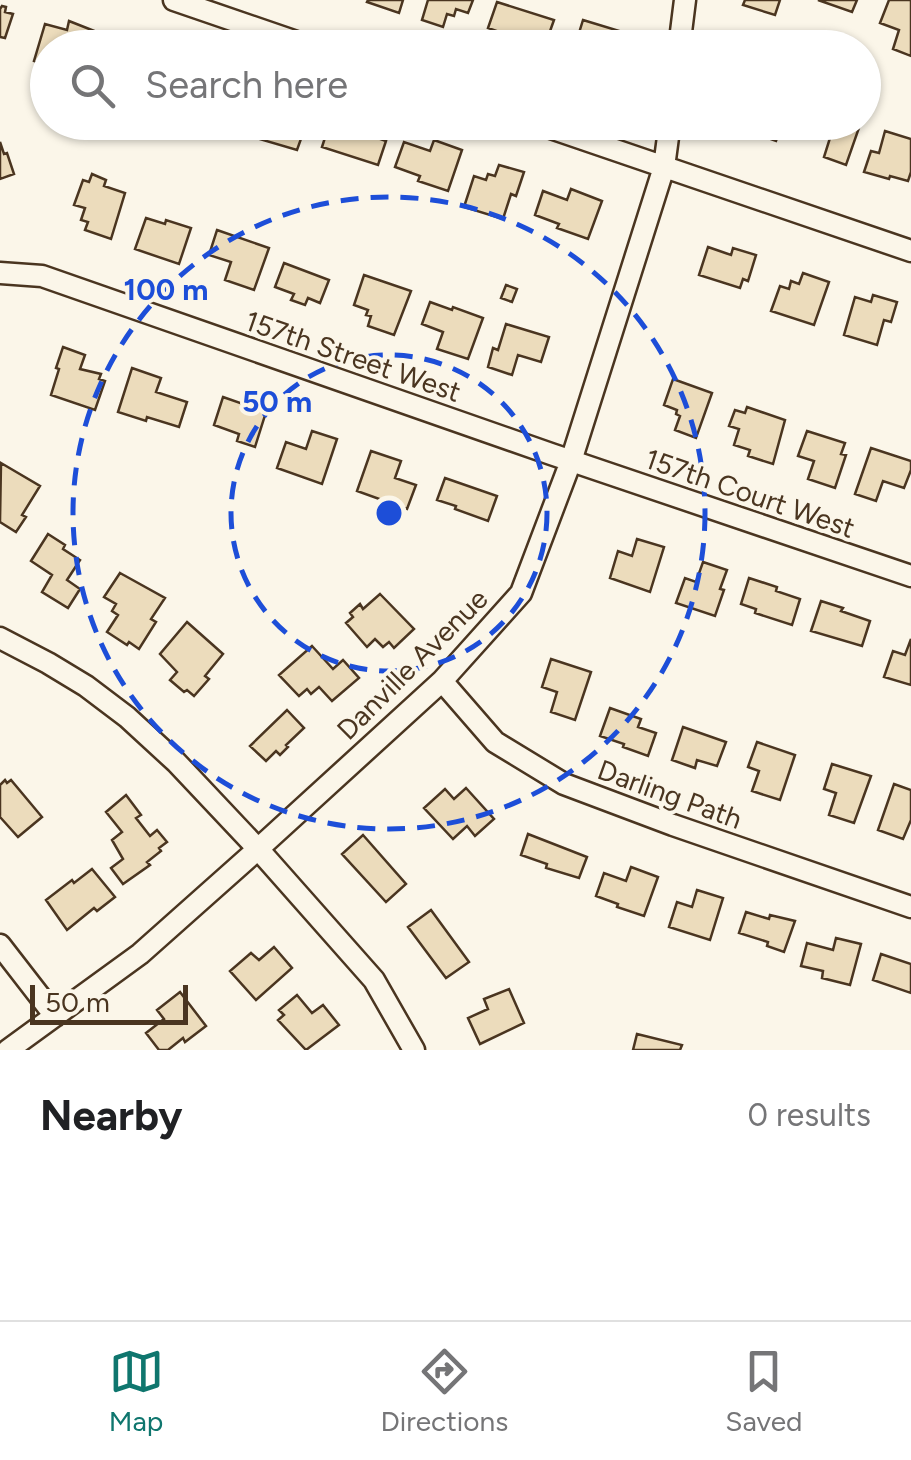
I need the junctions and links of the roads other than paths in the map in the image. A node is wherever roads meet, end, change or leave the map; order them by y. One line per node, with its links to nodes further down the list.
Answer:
1 (174, 0): 3 (street)
2 (684, 0): 4 (street)
3 (262, 30)
4 (681, 30)
5 (584, 140): 7 (street)
6 (668, 140): 7 (street, Danville Avenue)
7 (664, 168): 8 (street); 10 (street, Danville Avenue)
8 (911, 251)
9 (0, 274): 10 (street, 157th Street West)
10 (572, 461): 11 (street, 157th Court West); 13 (street, Danville Avenue)
11 (911, 576)
12 (0, 638): 14 (street)
13 (442, 681): 14 (street, Danville Avenue); 15 (street, Darling Path)
14 (258, 849): 17 (street, Danville Avenue); 19 (street)
15 (911, 907)
16 (0, 945): 17 (street)
17 (56, 1016): 18 (street, Danville Avenue)
18 (8, 1050)
19 (414, 1050)

